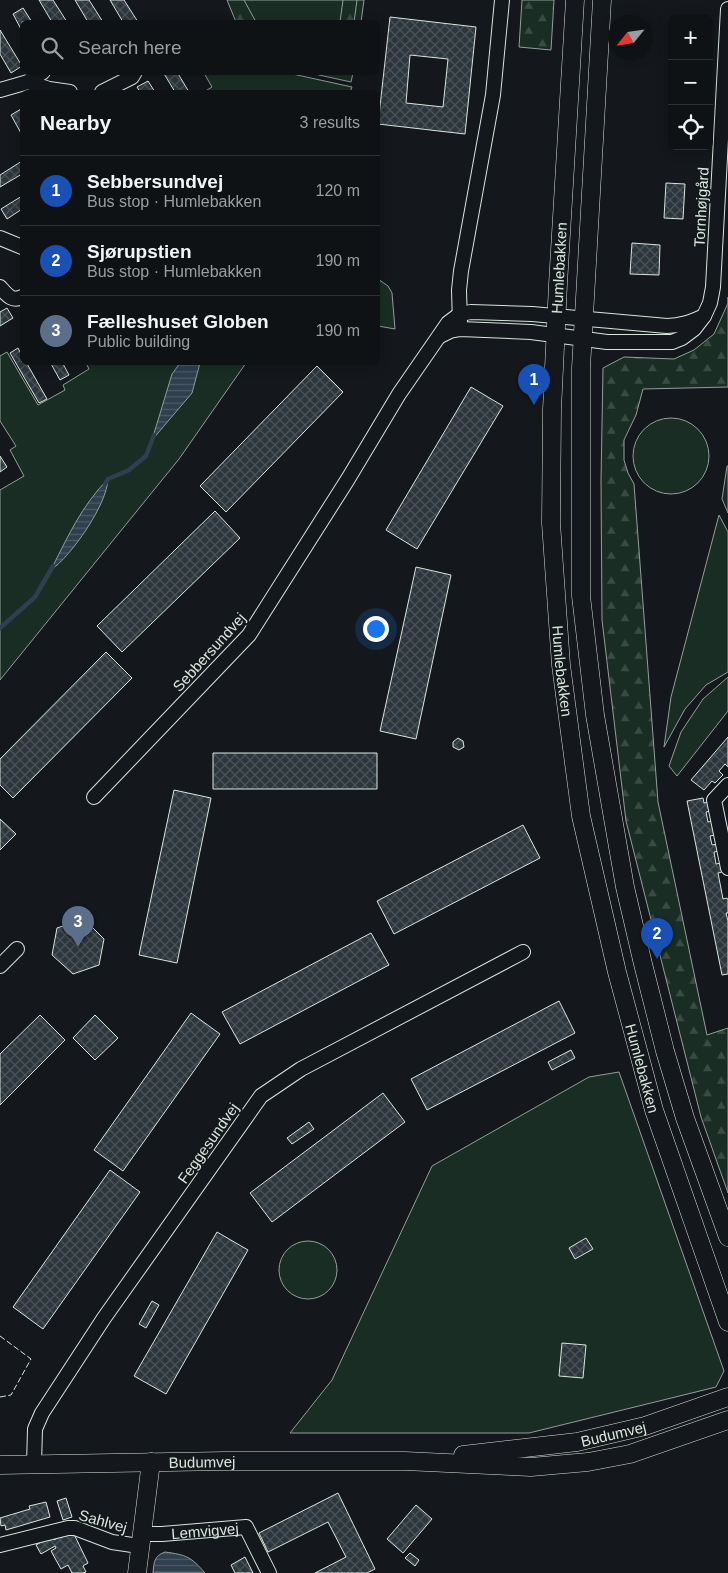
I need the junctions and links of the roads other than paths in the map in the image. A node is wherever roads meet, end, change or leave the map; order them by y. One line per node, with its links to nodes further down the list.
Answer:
1 (502, 0): 16 (street)
2 (575, 0): 17 (street, Humlebakken)
3 (602, 0): 19 (street, Humlebakken)
4 (728, 9): 11 (street, Tornhøjgård)
5 (38, 75): 7 (street)
6 (133, 75): 10 (street)
7 (28, 82): 8 (street); 9 (street)
8 (0, 90)
9 (60, 90)
10 (106, 90)
11 (722, 236): 18 (street, Tornhøjgård)
12 (0, 238): 13 (street)
13 (20, 246)
14 (0, 287): 15 (street)
15 (20, 298)
16 (460, 314): 17 (street); 20 (street); 21 (street, Sebbersundvej)
17 (556, 316): 19 (street); 22 (street, Humlebakken)
18 (704, 316): 19 (street); 23 (street, Tornhøjgård)
19 (584, 319): 23 (street, Humlebakken)
20 (460, 329): 21 (street); 22 (street)
21 (440, 336): 25 (street, Sebbersundvej)
22 (555, 336): 23 (street, Tornhøjgård); 30 (street, Humlebakken)
23 (583, 339): 31 (street, Humlebakken)
24 (728, 785): 26 (street)
25 (94, 797)
26 (728, 868)
27 (16, 949): 29 (street)
28 (523, 952): 38 (street, Feggesundvej)
29 (0, 966)
30 (685, 1200): 32 (street); 33 (street, Humlebakken)
31 (728, 1237)
32 (728, 1290)
33 (728, 1322)
34 (728, 1397): 36 (street, Budumvej)
35 (728, 1420): 36 (street, Budumvej)
36 (405, 1461): 37 (street, Budumvej)
37 (151, 1462): 38 (street, Budumvej); 40 (street)
38 (34, 1464): 39 (street, Budumvej)
39 (0, 1465)
40 (140, 1540): 41 (street, Sahlvej); 42 (street); 43 (street, Lemvigvej)
41 (0, 1545)
42 (137, 1573)
43 (269, 1573)

